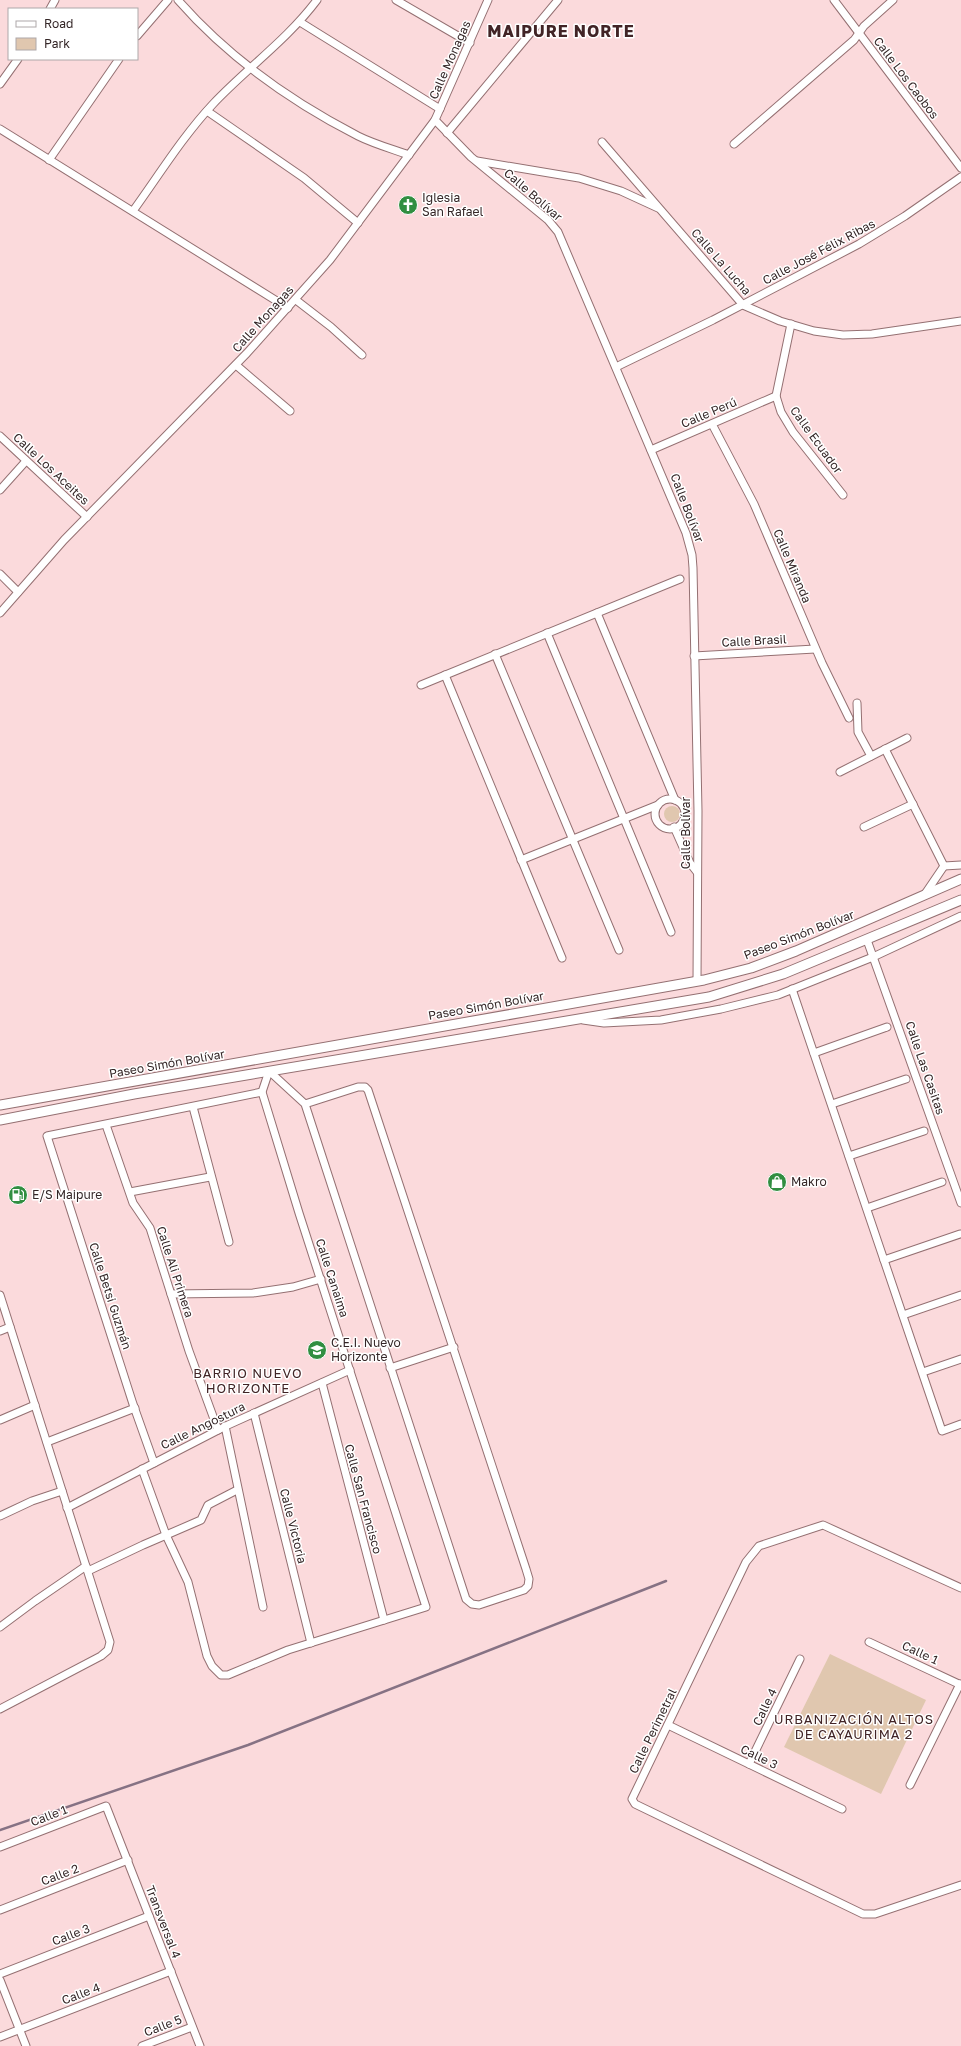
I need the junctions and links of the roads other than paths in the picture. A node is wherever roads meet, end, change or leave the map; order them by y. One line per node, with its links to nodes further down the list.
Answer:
1 (168, 0): 11 (street)
2 (178, 0): 15 (street)
3 (317, 0): 9 (street)
4 (396, 0): 12 (street)
5 (488, 0): 12 (street, Calle Monagas)
6 (558, 0): 21 (street)
7 (834, 0): 10 (street, Calle Los Caobos)
8 (892, 0): 10 (street)
9 (300, 22): 15 (street); 17 (street)
10 (859, 33): 23 (street); 27 (street, Calle Los Caobos)
11 (138, 35)
12 (470, 43): 17 (street, Calle Monagas)
13 (17, 60): 16 (street)
14 (118, 60): 25 (street)
15 (252, 68): 18 (street); 24 (street)
16 (0, 84)
17 (440, 109): 19 (street, Calle Monagas)
18 (207, 111): 30 (street); 31 (street)
19 (434, 120): 21 (street, Calle Bolívar); 24 (street, Calle Monagas)
20 (0, 129): 25 (street)
21 (447, 133): 26 (street, Calle Bolívar)
22 (602, 142): 29 (street)
23 (734, 144)
24 (409, 155): 31 (street, Calle Monagas)
25 (49, 160): 30 (street)
26 (476, 161): 29 (street, Calle La Lucha); 39 (street, Calle Bolívar)
27 (961, 168)
28 (961, 177): 33 (street, Calle José Félix Ribas)
29 (660, 209): 33 (street, Calle La Lucha)
30 (133, 211): 34 (street)
31 (358, 223): 32 (street, Calle Monagas)
32 (296, 300): 34 (street, Calle Monagas); 37 (street)
33 (743, 305): 36 (street, Calle La Lucha); 39 (street, Calle José Félix Ribas)
34 (288, 308): 38 (street, Calle Monagas)
35 (961, 321): 36 (street, Calle La Lucha)
36 (791, 324): 40 (street)
37 (362, 355)
38 (236, 365): 41 (street); 48 (street, Calle Monagas)
39 (616, 367): 44 (street, Calle Bolívar)
40 (776, 396): 42 (street, Calle Perú); 47 (street, Calle Ecuador)
41 (290, 411)
42 (712, 424): 44 (street, Calle Perú); 55 (street, Calle Miranda)
43 (0, 436): 45 (street, Calle Los Aceites)
44 (651, 450): 57 (street, Calle Bolívar)
45 (26, 461): 46 (street); 48 (street, Calle Los Aceites)
46 (0, 490)
47 (843, 496)
48 (86, 517): 51 (street, Calle Monagas)
49 (0, 574): 51 (street)
50 (680, 579): 53 (street)
51 (18, 592): 52 (street, Calle Monagas)
52 (0, 613)
53 (597, 613): 54 (street); 66 (street)
54 (547, 633): 56 (street); 79 (street)
55 (815, 649): 57 (street, Calle Brasil); 61 (street, Calle Miranda)
56 (495, 654): 58 (street); 81 (street)
57 (694, 656): 74 (street, Calle Bolívar)
58 (445, 675): 59 (street); 71 (street)
59 (421, 685)
60 (857, 703): 64 (street)
61 (849, 718)
62 (907, 738): 63 (street)
63 (885, 749): 64 (street); 67 (street)
64 (872, 756): 65 (street)
65 (840, 772)
66 (675, 800): 68 (street); 70 (street)
67 (913, 804): 69 (street); 73 (street)
68 (658, 805): 70 (street); 71 (street)
69 (864, 827)
70 (674, 828): 74 (street)
71 (521, 860): 83 (street)
72 (961, 865): 73 (street)
73 (944, 866): 76 (street)
74 (697, 872): 84 (street, Calle Bolívar)
75 (961, 879): 76 (main road, Paseo Simón Bolívar)
76 (924, 895): 84 (main road, Paseo Simón Bolívar)
77 (961, 900): 80 (main road, Paseo Simón Bolívar)
78 (961, 916): 82 (street, Paseo Simón Bolívar)
79 (671, 932)
80 (867, 940): 82 (street, Calle Las Casitas); 86 (main road, Paseo Simón Bolívar)
81 (619, 950)
82 (873, 957): 85 (street, Paseo Simón Bolívar); 105 (street, Calle Las Casitas)
83 (562, 958)
84 (697, 981): 86 (main road); 90 (main road, Paseo Simón Bolívar)
85 (792, 989): 87 (street, Paseo Simón Bolívar); 89 (street)
86 (698, 998): 87 (main road, Paseo Simón Bolívar)
87 (579, 1020): 91 (main road, Paseo Simón Bolívar)
88 (887, 1027): 89 (street)
89 (814, 1053): 95 (street)
90 (267, 1058): 91 (main road); 96 (main road, Paseo Simón Bolívar)
91 (269, 1071): 93 (street); 94 (street); 98 (main road, Paseo Simón Bolívar)
92 (906, 1079): 95 (street)
93 (262, 1092): 97 (street); 110 (street, Calle Canaima)
94 (305, 1104): 117 (street); 119 (street)
95 (832, 1104): 101 (street)
96 (0, 1105)
97 (193, 1107): 99 (street); 102 (street)
98 (0, 1120)
99 (106, 1125): 104 (street, Calle Ali Primera); 124 (street, Calle Betsi Guzmán)
100 (924, 1130): 101 (street)
101 (849, 1156): 106 (street)
102 (210, 1177): 104 (street); 108 (street)
103 (942, 1182): 106 (street)
104 (130, 1192): 111 (street, Calle Ali Primera)
105 (961, 1203)
106 (867, 1208): 109 (street)
107 (960, 1234): 109 (street)
108 (229, 1242)
109 (884, 1260): 114 (street)
110 (321, 1279): 111 (street); 120 (street, Calle Canaima)
111 (171, 1294): 128 (street, Calle Ali Primera)
112 (0, 1295): 115 (street)
113 (961, 1295): 114 (street)
114 (903, 1315): 121 (street)
115 (10, 1327): 116 (street); 123 (street)
116 (0, 1331)
117 (454, 1347): 119 (street); 119 (street)
118 (961, 1359): 121 (street)
119 (390, 1368)
120 (350, 1370): 122 (street, Calle Angostura); 140 (street, Calle Canaima)
121 (923, 1372): 127 (street)
122 (322, 1383): 125 (street, Calle Angostura); 140 (street, Calle San Francisco)
123 (35, 1405): 126 (street); 129 (street)
124 (135, 1408): 129 (street); 130 (street, Calle Betsi Guzmán)
125 (254, 1413): 128 (street, Calle Angostura); 143 (street, Calle Victoria)
126 (0, 1420)
127 (961, 1424)
128 (222, 1428): 130 (street, Calle Angostura); 132 (street, Calle Ali Primera)
129 (47, 1442): 133 (street)
130 (154, 1463): 131 (street, Calle Angostura)
131 (142, 1469): 134 (street, Calle Angostura); 136 (street)
132 (237, 1490): 136 (street); 139 (street, Calle Ali Primera)
133 (62, 1491): 134 (street); 135 (street)
134 (68, 1508): 137 (street)
135 (0, 1516)
136 (166, 1535): 137 (street); 143 (street)
137 (87, 1569): 141 (street); 146 (street)
138 (961, 1588): 147 (street, Calle Perimetral)
139 (263, 1607)
140 (384, 1620): 143 (street)
141 (0, 1627)
142 (869, 1642): 145 (street, Calle 1)
143 (311, 1643)
144 (800, 1659): 148 (street, Calle 4)
145 (960, 1684): 149 (street)
146 (0, 1709)
147 (668, 1725): 148 (street, Calle 3); 154 (street, Calle Perimetral)
148 (749, 1764): 151 (street, Calle 3)
149 (910, 1785)
150 (106, 1806): 152 (street, Calle 1); 153 (street, Transversal 4)
151 (842, 1809)
152 (0, 1847)
153 (128, 1860): 155 (street, Calle 2); 156 (street, Transversal 4)
154 (961, 1885)
155 (0, 1910)
156 (149, 1916): 157 (street, Transversal 4); 158 (street, Calle 3)
157 (171, 1971): 160 (street, Transversal 4); 161 (street, Calle 4)
158 (0, 1974)
159 (0, 1980): 161 (street)
160 (192, 2027): 164 (street, Calle 5); 165 (street, Transversal 4)
161 (19, 2030): 162 (street, Calle 4); 163 (street)
162 (0, 2037)
163 (26, 2046)
164 (142, 2046)
165 (200, 2046)

